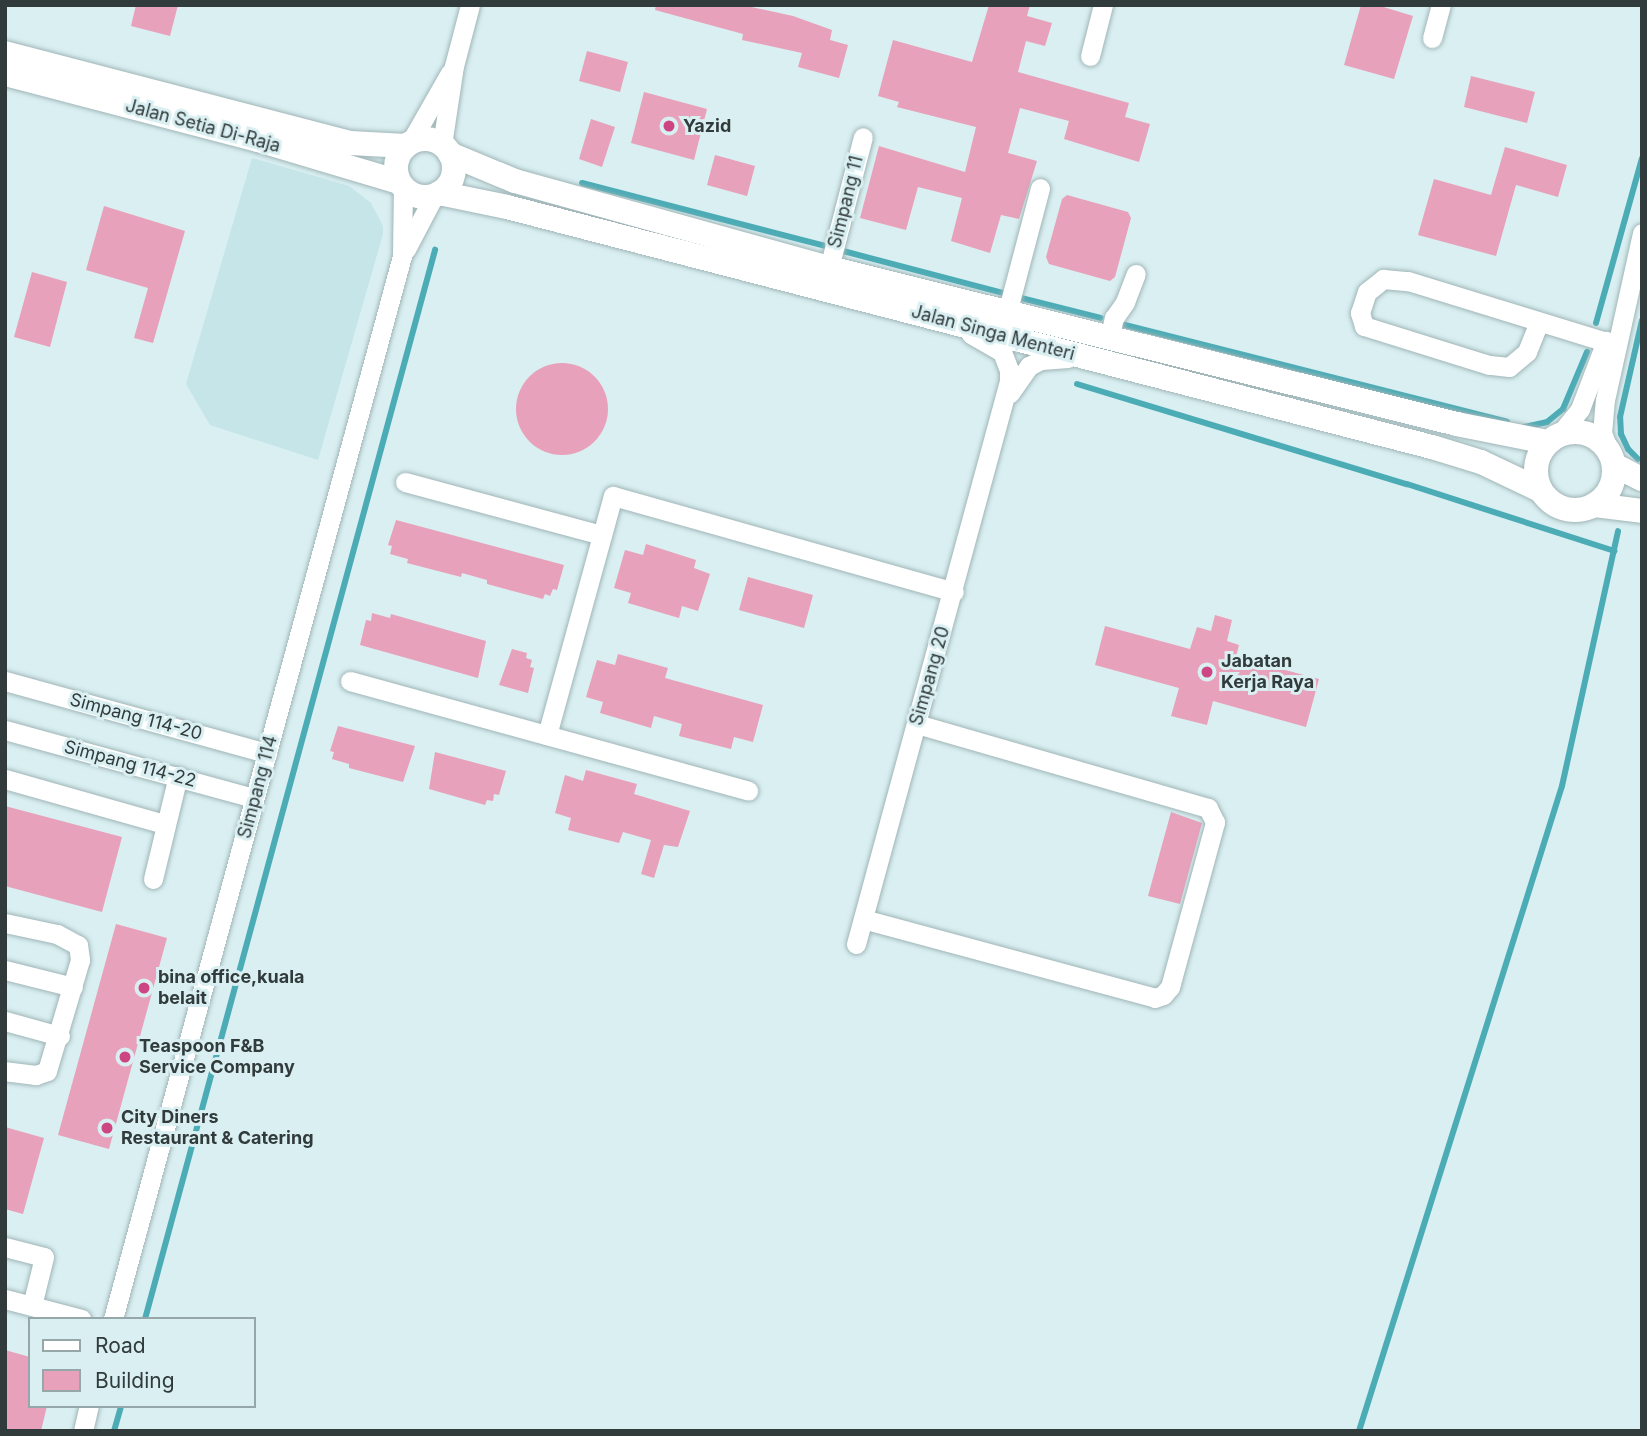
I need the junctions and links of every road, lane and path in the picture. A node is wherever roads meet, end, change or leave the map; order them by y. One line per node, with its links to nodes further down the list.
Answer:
1 (470, 5): 7 (street)
2 (1103, 5): 6 (street)
3 (1441, 5): 4 (street)
4 (1432, 38)
5 (5, 53): 10 (main road, Jalan Setia Di-Raja)
6 (1090, 56)
7 (454, 66): 10 (street); 11 (street)
8 (5, 74): 12 (main road, Jalan Setia Di-Raja)
9 (863, 137): 18 (street, Simpang 11)
10 (408, 145): 11 (main road); 12 (main road)
11 (446, 150): 14 (main road); 18 (main road, Jalan Singa Menteri)
12 (401, 185): 14 (main road); 16 (street, Simpang 114)
13 (1040, 188): 20 (street)
14 (436, 195): 16 (street, Simpang 114); 21 (main road, Jalan Singa Menteri)
15 (1642, 233): 17 (street)
16 (402, 256): 41 (street, Simpang 114)
17 (1634, 261): 24 (street); 28 (street)
18 (829, 268): 20 (main road, Jalan Singa Menteri)
19 (1136, 274): 23 (street)
20 (1007, 313): 23 (main road, Jalan Singa Menteri)
21 (933, 317): 25 (main road, Jalan Singa Menteri); 26 (street)
22 (1539, 322): 22 (street); 24 (street)
23 (1109, 339): 27 (main road, Jalan Singa Menteri)
24 (1606, 342): 27 (street)
25 (1092, 358): 26 (street); 31 (main road, Jalan Singa Menteri)
26 (1004, 407): 35 (street, Simpang 20)
27 (1553, 438): 28 (main road); 31 (main road)
28 (1612, 458): 29 (main road); 32 (main road)
29 (1642, 480)
30 (405, 482): 34 (street)
31 (1540, 490): 32 (main road)
32 (1595, 505): 33 (main road)
33 (1642, 511)
34 (602, 535): 35 (street); 40 (street)
35 (954, 592): 38 (street, Simpang 20)
36 (5, 681): 41 (street, Simpang 114-20)
37 (350, 681): 40 (street)
38 (917, 724): 48 (street, Simpang 20); 48 (street)
39 (5, 730): 42 (street, Simpang 114-22)
40 (548, 735): 44 (street)
41 (267, 753): 45 (street, Simpang 114)
42 (178, 776): 45 (street, Simpang 114-22); 46 (street)
43 (5, 779): 46 (street)
44 (748, 791)
45 (254, 798): 60 (street, Simpang 114)
46 (164, 824): 47 (street)
47 (153, 879)
48 (863, 919): 50 (street, Simpang 20)
49 (5, 923): 52 (street)
50 (856, 944)
51 (5, 970): 52 (street)
52 (73, 987): 54 (street)
53 (5, 1021): 54 (street)
54 (60, 1037): 55 (street)
55 (5, 1071)
56 (5, 1247): 58 (street)
57 (5, 1299): 58 (street)
58 (32, 1306): 59 (street)
59 (73, 1317)
60 (114, 1317)
61 (89, 1408): 62 (street)
62 (83, 1431)

